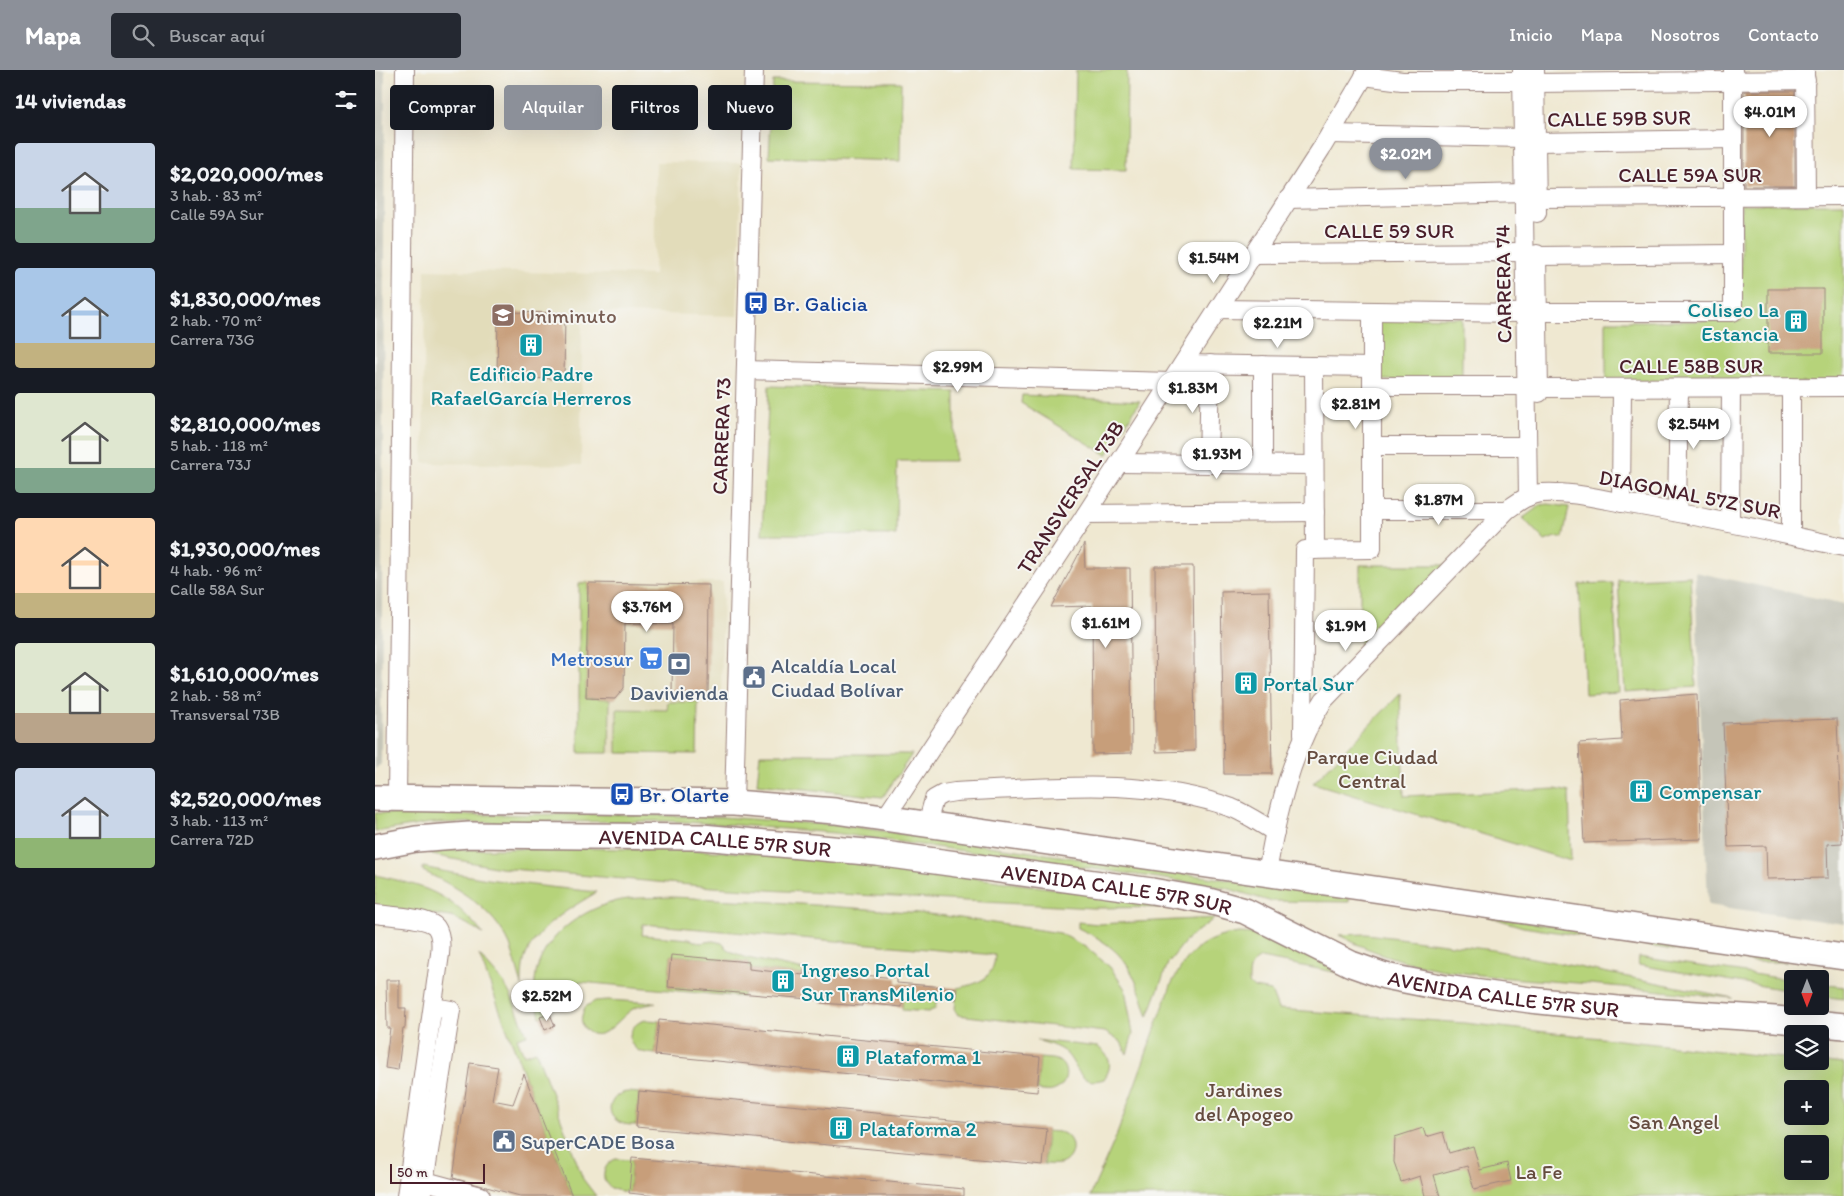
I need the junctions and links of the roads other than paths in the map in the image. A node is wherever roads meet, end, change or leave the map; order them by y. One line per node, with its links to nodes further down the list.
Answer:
1 (405, 70): 53 (street)
2 (754, 70): 26 (street, CARRERA 73)
3 (1366, 73): 6 (street); 7 (street, TRANSVERSAL 73B)
4 (1733, 75): 5 (street); 6 (street); 8 (street)
5 (1805, 75): 11 (street)
6 (1529, 76): 9 (street, CARRERA 74)
7 (1330, 134): 9 (street, CALLE 59B SUR); 14 (street, TRANSVERSAL 73B)
8 (1733, 139): 9 (street, CALLE 59B SUR); 13 (street)
9 (1530, 140): 10 (street, CARRERA 74)
10 (1530, 196): 13 (street, CALLE 59A SUR); 14 (street, CALLE 59A SUR); 16 (street, CARRERA 74)
11 (1806, 196): 12 (street, CALLE 59A SUR); 13 (street, CALLE 59A SUR)
12 (1844, 196)
13 (1733, 197): 17 (street)
14 (1288, 199): 15 (street, TRANSVERSAL 73B)
15 (1253, 254): 16 (street, CALLE 59 SUR); 18 (street, TRANSVERSAL 73B)
16 (1531, 254): 17 (street, CALLE 59 SUR); 20 (street, CARRERA 74)
17 (1733, 254): 20 (street)
18 (1218, 309): 19 (street); 21 (street, TRANSVERSAL 73B)
19 (1373, 311): 20 (street); 25 (street)
20 (1531, 313): 29 (street, CARRERA 74)
21 (1183, 364): 22 (street); 27 (street, TRANSVERSAL 73B)
22 (1210, 364): 23 (street); 38 (street)
23 (1263, 365): 24 (street); 39 (street)
24 (1315, 366): 25 (street); 40 (street)
25 (1373, 366): 28 (street)
26 (746, 370): 27 (street); 54 (street, CARRERA 73)
27 (1171, 382): 37 (street, TRANSVERSAL 73B)
28 (1373, 386): 29 (street, CALLE 58B SUR); 35 (street)
29 (1532, 387): 32 (street, CALLE 58B SUR); 36 (street, CARRERA 74); 41 (street, CARRERA 74)
30 (1791, 387): 31 (street, CALLE 58B SUR); 34 (street, CALLE 58B SUR); 49 (street)
31 (1844, 387)
32 (1622, 388): 33 (street, CALLE 58B SUR); 42 (street)
33 (1679, 388): 34 (street, CALLE 58B SUR); 46 (street)
34 (1731, 388): 48 (street)
35 (1372, 446): 36 (street); 43 (street)
36 (1527, 446): 41 (street, CARRERA 74)
37 (1119, 463): 38 (street); 47 (street, TRANSVERSAL 73B)
38 (1208, 464): 39 (street)
39 (1263, 464): 40 (street)
40 (1315, 465): 45 (street)
41 (1534, 495): 42 (street, DIAGONAL 57Z SUR); 44 (street)
42 (1621, 502): 46 (street, DIAGONAL 57Z SUR)
43 (1372, 510): 44 (street); 51 (street)
44 (1507, 510): 52 (street)
45 (1315, 512): 47 (street); 51 (street)
46 (1677, 512): 48 (street, DIAGONAL 57Z SUR)
47 (1086, 514): 55 (street, TRANSVERSAL 73B)
48 (1730, 523): 49 (street, DIAGONAL 57Z SUR)
49 (1791, 535): 50 (street, DIAGONAL 57Z SUR)
50 (1844, 546)
51 (1310, 550): 52 (street)
52 (1303, 738): 57 (street)
53 (386, 798): 54 (highway, AVENIDA CALLE 57R SUR)
54 (734, 803): 55 (highway, AVENIDA CALLE 57R SUR)
55 (885, 818): 56 (highway, AVENIDA CALLE 57R SUR)
56 (927, 824): 57 (street); 59 (highway, AVENIDA CALLE 57R SUR)
57 (1275, 832): 59 (street)
58 (375, 846): 63 (highway, AVENIDA CALLE 57R SUR)
59 (1267, 872): 61 (highway, AVENIDA CALLE 57R SUR)
60 (375, 914): 62 (street)
61 (1844, 957)
62 (433, 1008): 64 (street); 65 (street)
63 (1844, 1026)
64 (424, 1188): 66 (street)
65 (406, 1196)
66 (481, 1196)

